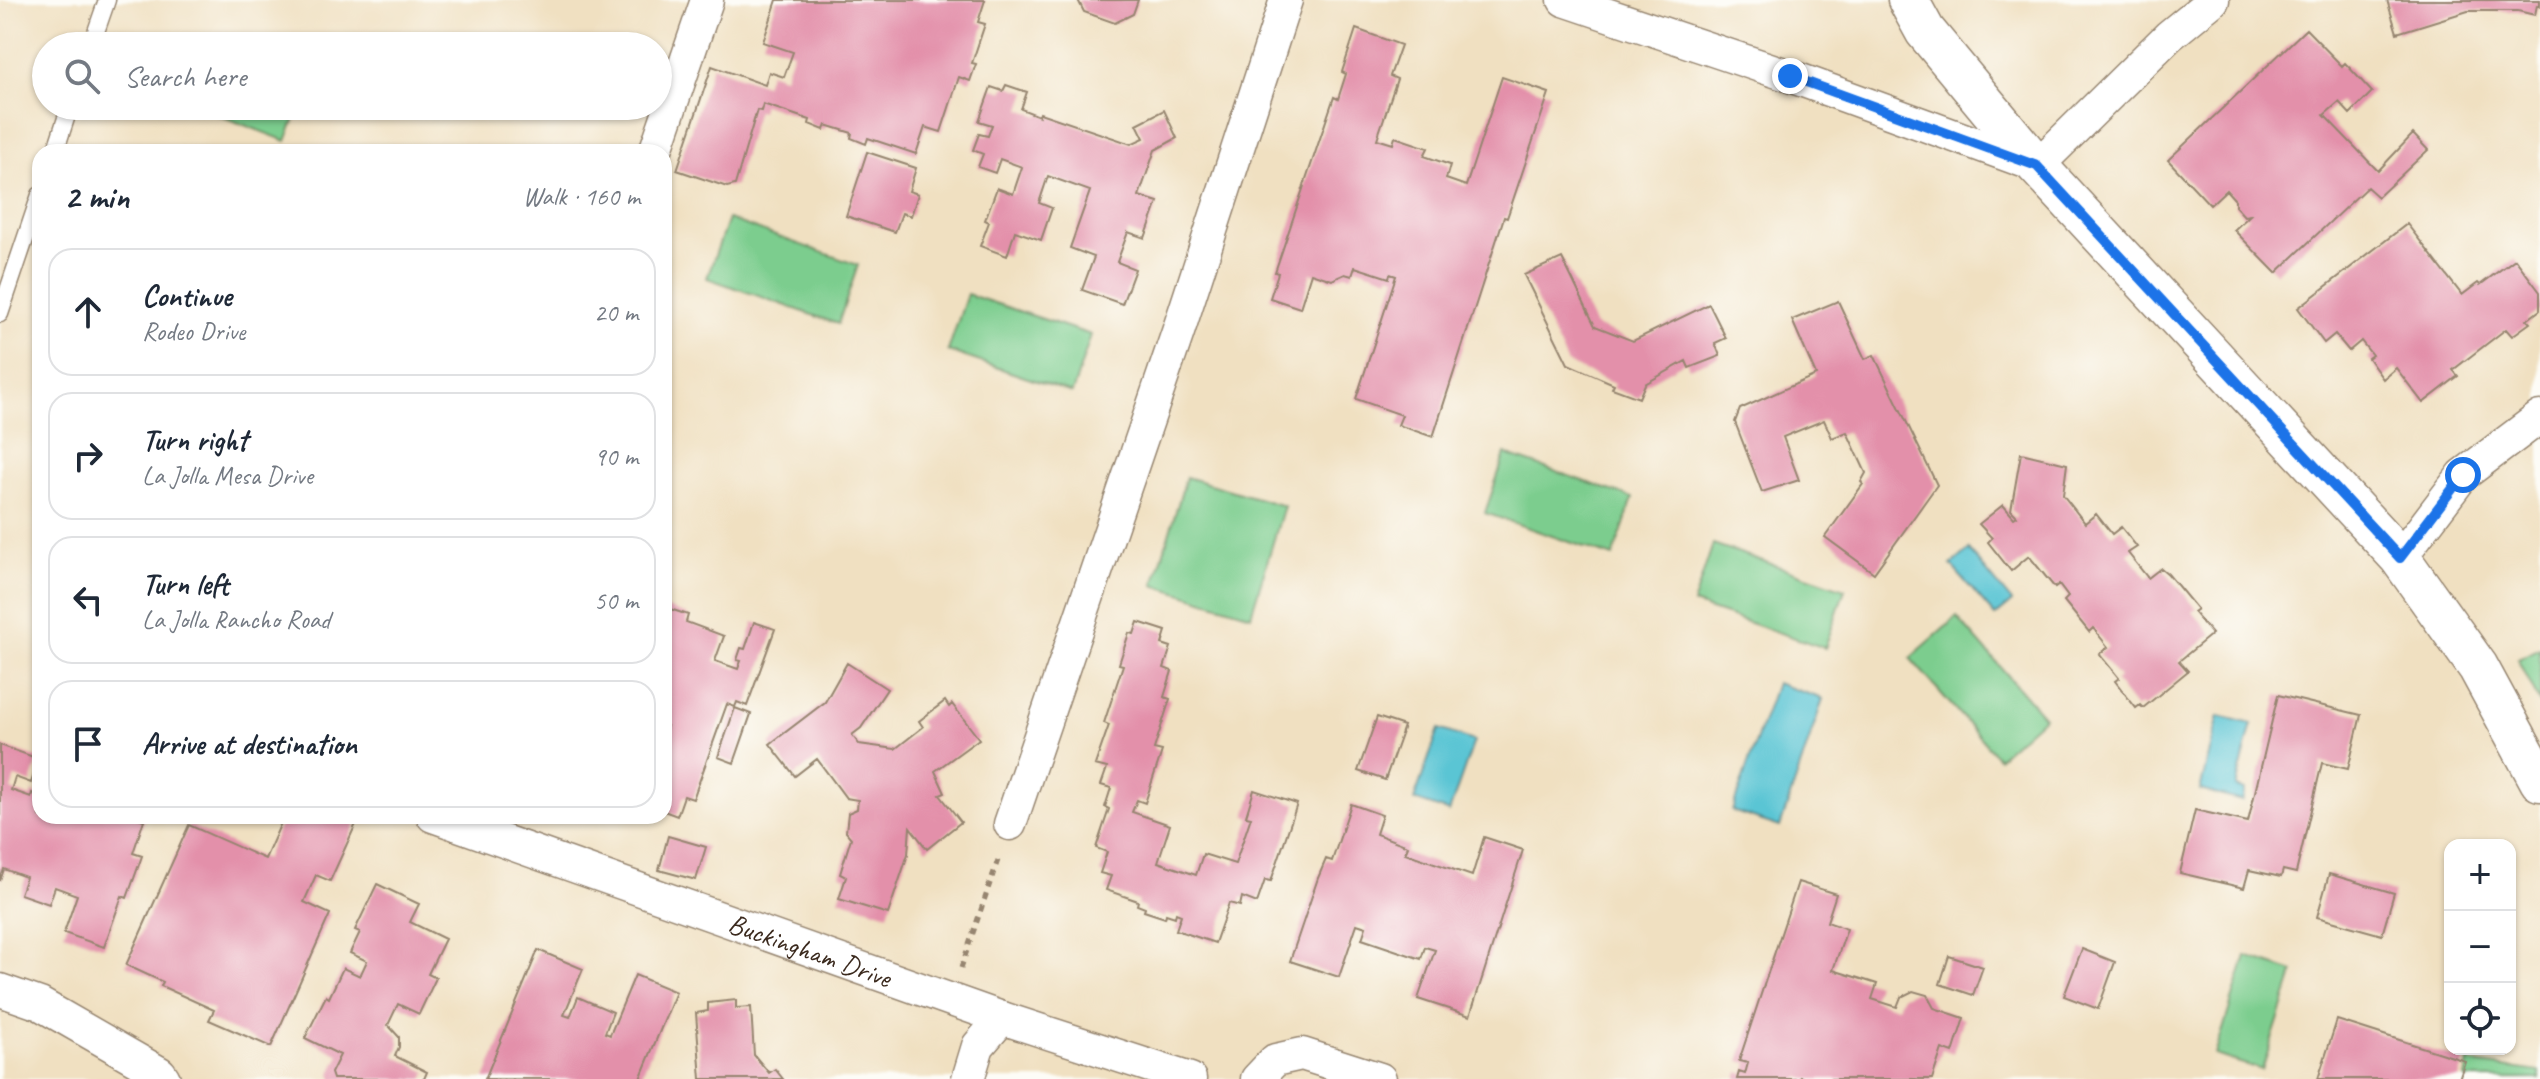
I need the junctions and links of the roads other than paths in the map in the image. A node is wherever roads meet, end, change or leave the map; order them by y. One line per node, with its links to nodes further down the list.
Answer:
1 (107, 0): 7 (lane)
2 (707, 0): 8 (street)
3 (1286, 0): 20 (street)
4 (1564, 0): 13 (street)
5 (1908, 0): 13 (street)
6 (2213, 0): 13 (street)
7 (96, 32)
8 (672, 102)
9 (65, 120): 11 (lane)
10 (666, 120): 12 (street)
11 (58, 144)
12 (658, 144)
13 (2037, 166): 17 (street)
14 (32, 219): 15 (lane)
15 (0, 314)
16 (2540, 417): 17 (street)
17 (2400, 558): 18 (street)
18 (2540, 781)
19 (455, 824): 22 (street, Buckingham Drive)
20 (1010, 824)
21 (0, 990): 23 (street)
22 (1002, 1018): 24 (street); 25 (street, Buckingham Drive)
23 (164, 1079)
24 (968, 1079)
25 (1190, 1079)
26 (1257, 1079): 27 (street)
27 (1380, 1079)

